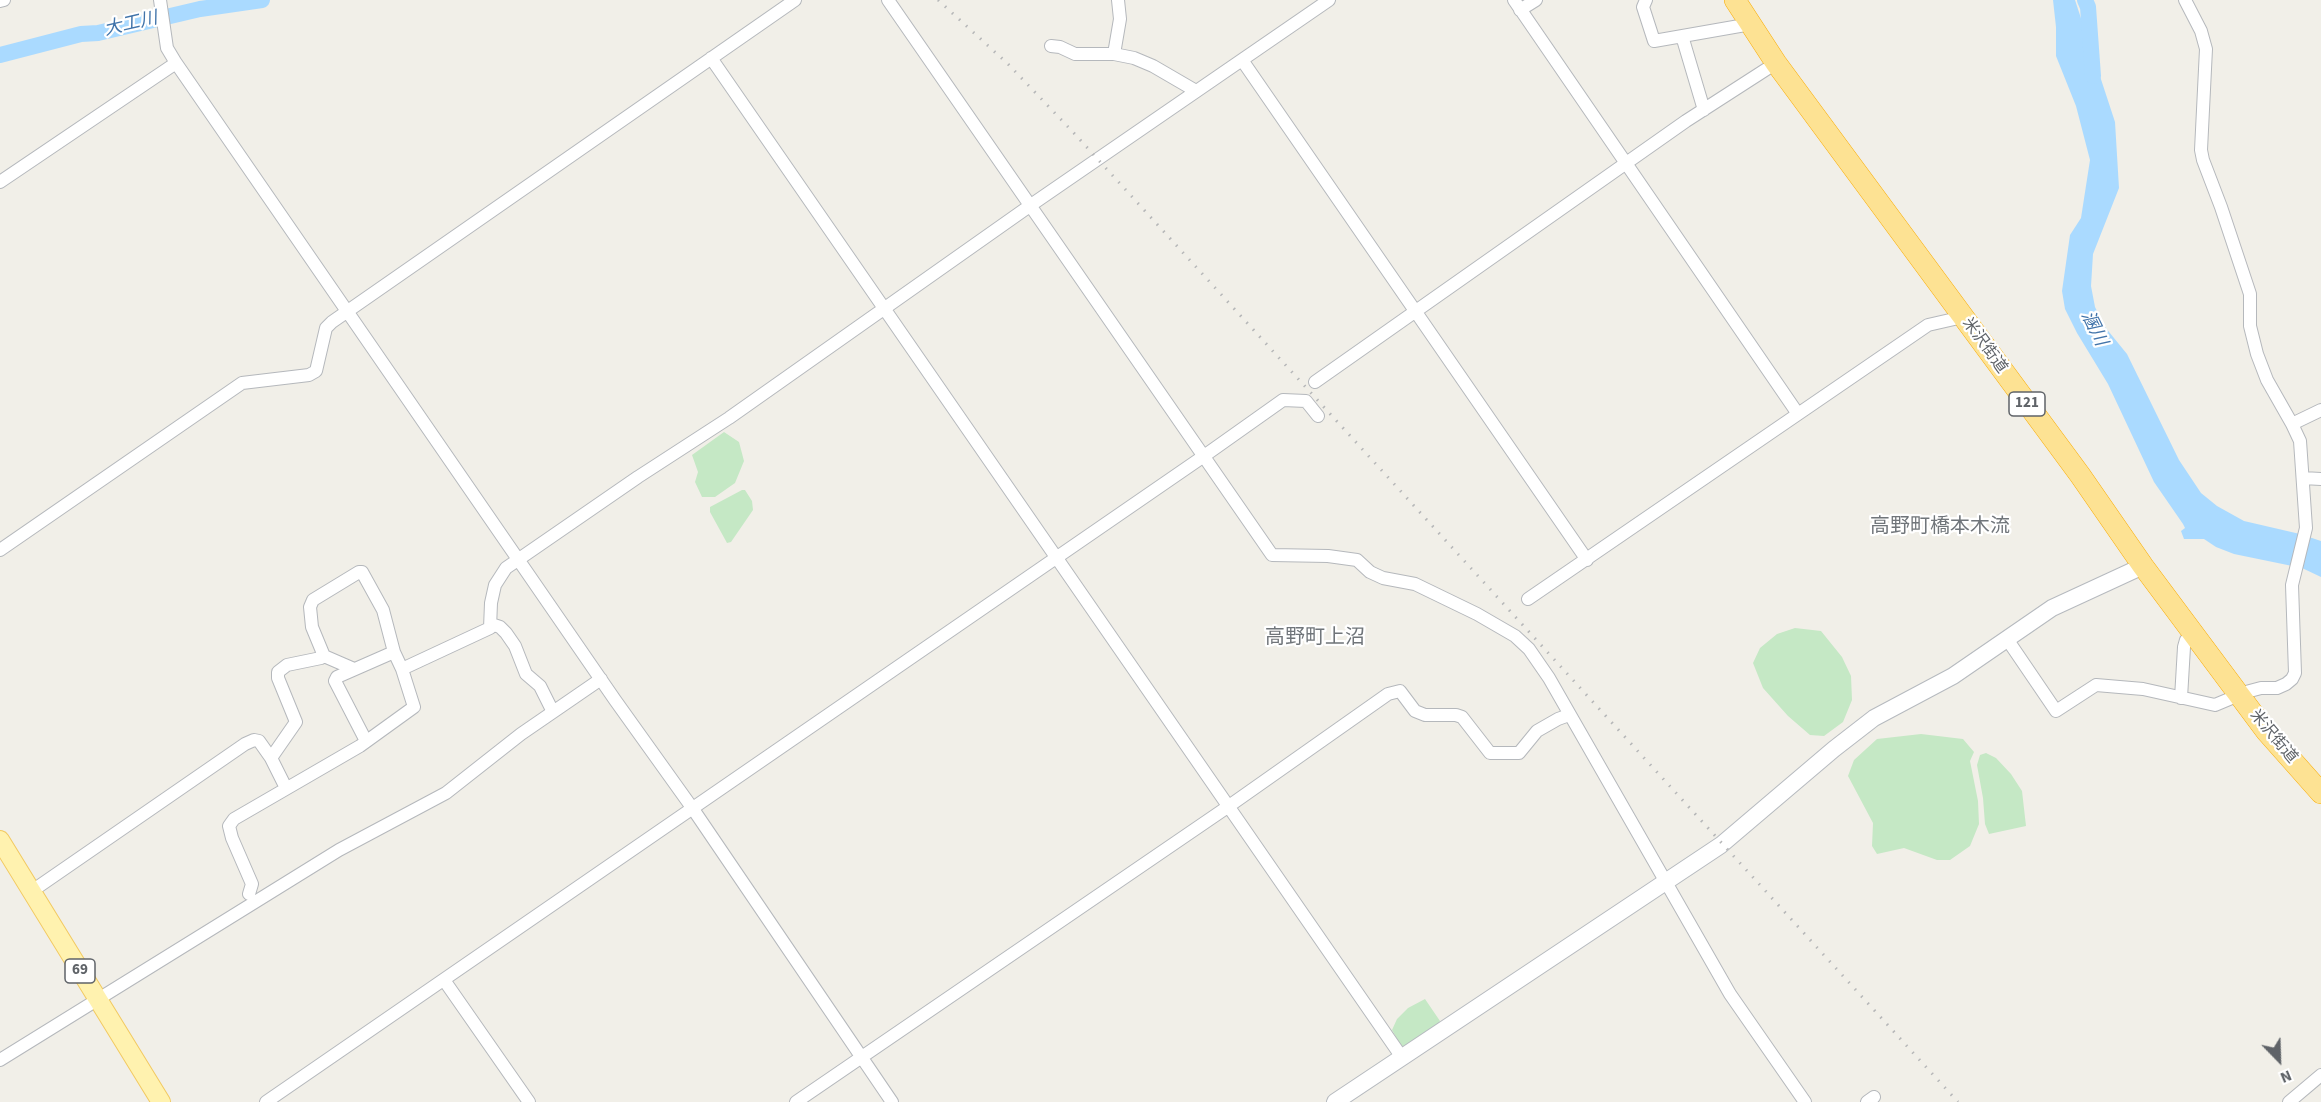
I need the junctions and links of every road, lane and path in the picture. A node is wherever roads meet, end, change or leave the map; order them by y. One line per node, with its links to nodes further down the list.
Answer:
1 (4, 0): 9 (street)
2 (795, 0): 16 (street)
3 (888, 0): 24 (street)
4 (1118, 0): 15 (street)
5 (1329, 0): 17 (street)
6 (1536, 0): 11 (street)
7 (1646, 0): 13 (street)
8 (2185, 0): 33 (street)
9 (0, 1)
10 (160, 4): 18 (street)
11 (1517, 5): 22 (street)
12 (1741, 8): 13 (street); 19 (highway, 米沢街道 / 121)
13 (1682, 36): 21 (street)
14 (1051, 46): 15 (street)
15 (1114, 54): 20 (street)
16 (711, 58): 25 (street); 26 (street)
17 (1242, 60): 20 (street); 27 (street)
18 (176, 63): 23 (street); 26 (street)
19 (1776, 63): 21 (street); 28 (highway, 米沢街道 / 121)
20 (1197, 91): 24 (street)
21 (1704, 110): 22 (street)
22 (1627, 164): 27 (street); 31 (street)
23 (0, 182)
24 (1030, 205): 25 (street); 34 (street)
25 (885, 306): 38 (street); 39 (street)
26 (347, 312): 37 (street); 39 (street)
27 (1415, 312): 29 (street); 40 (street)
28 (1964, 317): 31 (street); 41 (highway, 米沢街道 / 121)
29 (1315, 382)
30 (2321, 410): 33 (street)
31 (1798, 414): 40 (street)
32 (1318, 416): 34 (street)
33 (2292, 424): 35 (street)
34 (1204, 456): 38 (street); 54 (street)
35 (2303, 478): 36 (street); 51 (street)
36 (2321, 479)
37 (0, 550)
38 (1057, 557): 59 (street); 60 (street)
39 (519, 560): 43 (street); 50 (street)
40 (1587, 560): 42 (street)
41 (2143, 566): 44 (highway, 米沢街道 / 121); 45 (street)
42 (1528, 599)
43 (491, 624): 49 (street); 53 (street)
44 (2192, 632): 51 (highway, 米沢街道 / 121); 52 (street)
45 (2007, 639): 52 (street); 62 (street)
46 (394, 652): 47 (street); 48 (street); 49 (street)
47 (324, 656): 48 (street); 56 (street)
48 (354, 669): 55 (street)
49 (402, 669): 55 (street)
50 (601, 680): 53 (street); 60 (street)
51 (2239, 695): 52 (street); 58 (highway, 米沢街道 / 121)
52 (2181, 698)
53 (553, 712): 66 (street)
54 (1569, 715): 59 (street); 62 (street)
55 (366, 741): 57 (street)
56 (271, 758): 57 (street); 63 (street)
57 (286, 788): 64 (street)
58 (2320, 791)
59 (1229, 806): 67 (street); 68 (street)
60 (693, 809): 65 (street); 68 (street)
61 (0, 840): 63 (main road, 69)
62 (1664, 882): 67 (street); 77 (street)
63 (32, 891): 66 (main road, 69)
64 (249, 894)
65 (444, 980): 72 (street); 73 (street)
66 (98, 1000): 69 (street); 71 (main road, 69)
67 (1401, 1056): 76 (street)
68 (862, 1058): 74 (street); 75 (street)
69 (0, 1060)
70 (2321, 1075): 78 (street)
71 (161, 1102)
72 (266, 1102)
73 (529, 1102)
74 (796, 1102)
75 (892, 1102)
76 (1335, 1102)
77 (1805, 1102)
78 (2289, 1102)

